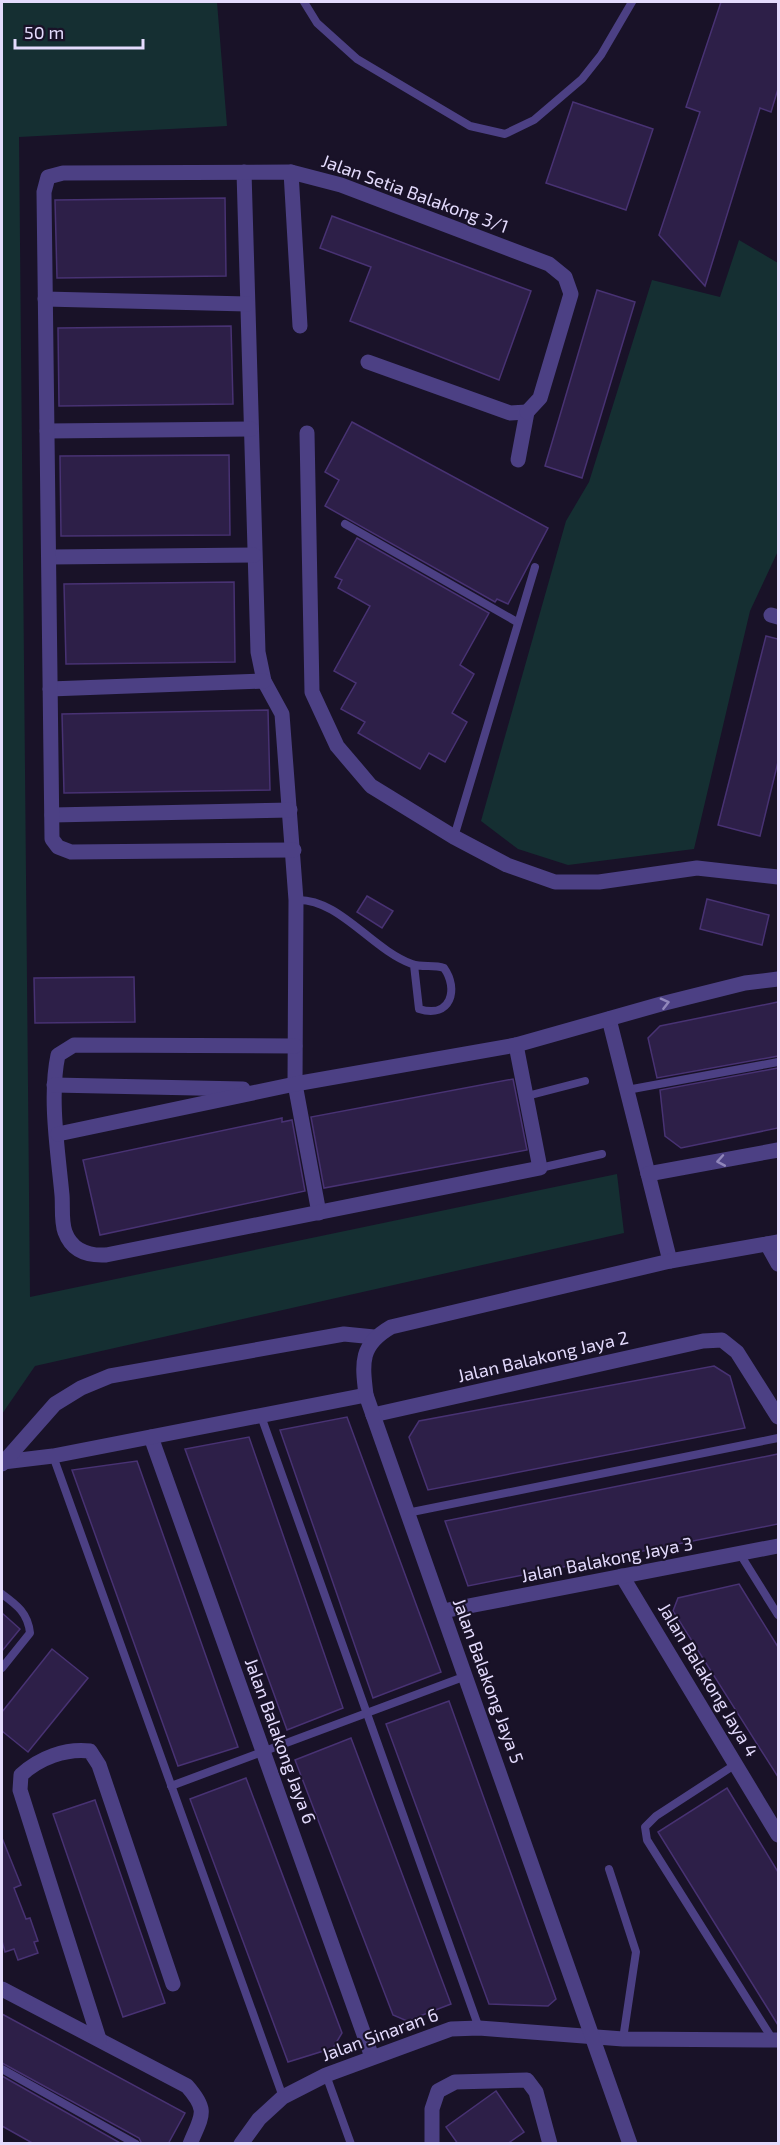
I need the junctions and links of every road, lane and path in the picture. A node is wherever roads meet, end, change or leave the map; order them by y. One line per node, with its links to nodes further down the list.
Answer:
1 (304, 2): 2 (lane)
2 (632, 2)
3 (244, 172): 4 (street, Jalan Setia Balakong 3/1); 5 (street, Jalan Setia Balakong 3/1); 6 (street)
4 (291, 172): 7 (street); 9 (street, Jalan Setia Balakong 3/1)
5 (45, 299): 6 (street); 11 (street)
6 (247, 304): 10 (street)
7 (300, 326)
8 (368, 362): 9 (street)
9 (527, 412): 13 (street)
10 (251, 429): 11 (street); 15 (street)
11 (47, 431): 16 (street)
12 (307, 433): 23 (street)
13 (518, 460)
14 (345, 524): 18 (lane)
15 (254, 555): 16 (street); 19 (street)
16 (50, 557): 20 (street)
17 (535, 567): 18 (lane)
18 (517, 622): 23 (lane)
19 (264, 681): 20 (street); 21 (street)
20 (50, 689): 22 (street)
21 (290, 810): 22 (street); 24 (street)
22 (52, 815): 24 (street)
23 (454, 837): 25 (street)
24 (294, 850): 26 (street)
25 (778, 873)
26 (296, 900): 27 (lane); 31 (street)
27 (414, 965): 27 (lane)
28 (778, 979): 29 (street, one-way to 28)
29 (609, 1019): 30 (street); 37 (street)
30 (516, 1045): 34 (street); 38 (street)
31 (295, 1046): 34 (street); 35 (street)
32 (778, 1062): 37 (lane)
33 (585, 1081): 38 (lane)
34 (295, 1084): 36 (street); 44 (street)
35 (54, 1085): 36 (street); 39 (street)
36 (271, 1090): 39 (street)
37 (627, 1090): 43 (street)
38 (527, 1096): 42 (street)
39 (58, 1134): 44 (street)
40 (778, 1150): 43 (street, one-way to 43)
41 (602, 1154): 42 (lane)
42 (540, 1168): 44 (street)
43 (648, 1174): 46 (street)
44 (319, 1213)
45 (773, 1243): 46 (street); 47 (street)
46 (670, 1261): 48 (street)
47 (778, 1264)
48 (374, 1337): 49 (street, Jalan Balakong Jaya 5); 56 (street)
49 (366, 1395): 50 (street, Jalan Balakong Jaya 5); 51 (street)
50 (373, 1415): 52 (street, Jalan Balakong Jaya 2); 57 (street, Jalan Balakong Jaya 5)
51 (261, 1416): 53 (street); 66 (lane)
52 (778, 1417)
53 (152, 1437): 55 (street); 67 (street, Jalan Balakong Jaya 6)
54 (778, 1438): 57 (lane)
55 (53, 1456): 56 (street); 69 (lane)
56 (2, 1463)
57 (407, 1513): 62 (street, Jalan Balakong Jaya 5)
58 (778, 1546): 59 (street, Jalan Balakong Jaya 3)
59 (740, 1554): 60 (street, Jalan Balakong Jaya 3); 63 (lane)
60 (622, 1576): 62 (street, Jalan Balakong Jaya 3); 68 (street, Jalan Balakong Jaya 4)
61 (2, 1594): 64 (lane)
62 (443, 1611): 65 (street, Jalan Balakong Jaya 5)
63 (778, 1615)
64 (2, 1668)
65 (466, 1676): 66 (lane); 75 (street, Jalan Balakong Jaya 5)
66 (366, 1713): 67 (lane); 74 (lane)
67 (263, 1751): 69 (lane); 79 (street, Jalan Balakong Jaya 6)
68 (736, 1764): 70 (street, Jalan Balakong Jaya 4); 78 (lane)
69 (171, 1786): 82 (lane)
70 (778, 1834)
71 (609, 1869): 77 (lane)
72 (173, 1984): 76 (street)
73 (2, 1989): 76 (street)
74 (478, 2028): 75 (street, Jalan Sinaran 6); 79 (street, Jalan Sinaran 6)
75 (594, 2037): 77 (street, Jalan Sinaran 6); 89 (street, Jalan Balakong Jaya 5)
76 (99, 2039): 84 (street)
77 (623, 2039): 78 (street, Jalan Sinaran 6)
78 (776, 2040)
79 (372, 2057): 81 (street, Jalan Sinaran 6)
80 (2, 2069): 83 (lane)
81 (326, 2075): 82 (street, Jalan Sinaran 6); 86 (lane)
82 (283, 2097): 85 (street, Jalan Sinaran 6)
83 (136, 2144)
84 (190, 2144)
85 (241, 2144)
86 (351, 2144)
87 (432, 2144): 88 (street)
88 (550, 2144)
89 (630, 2144)

